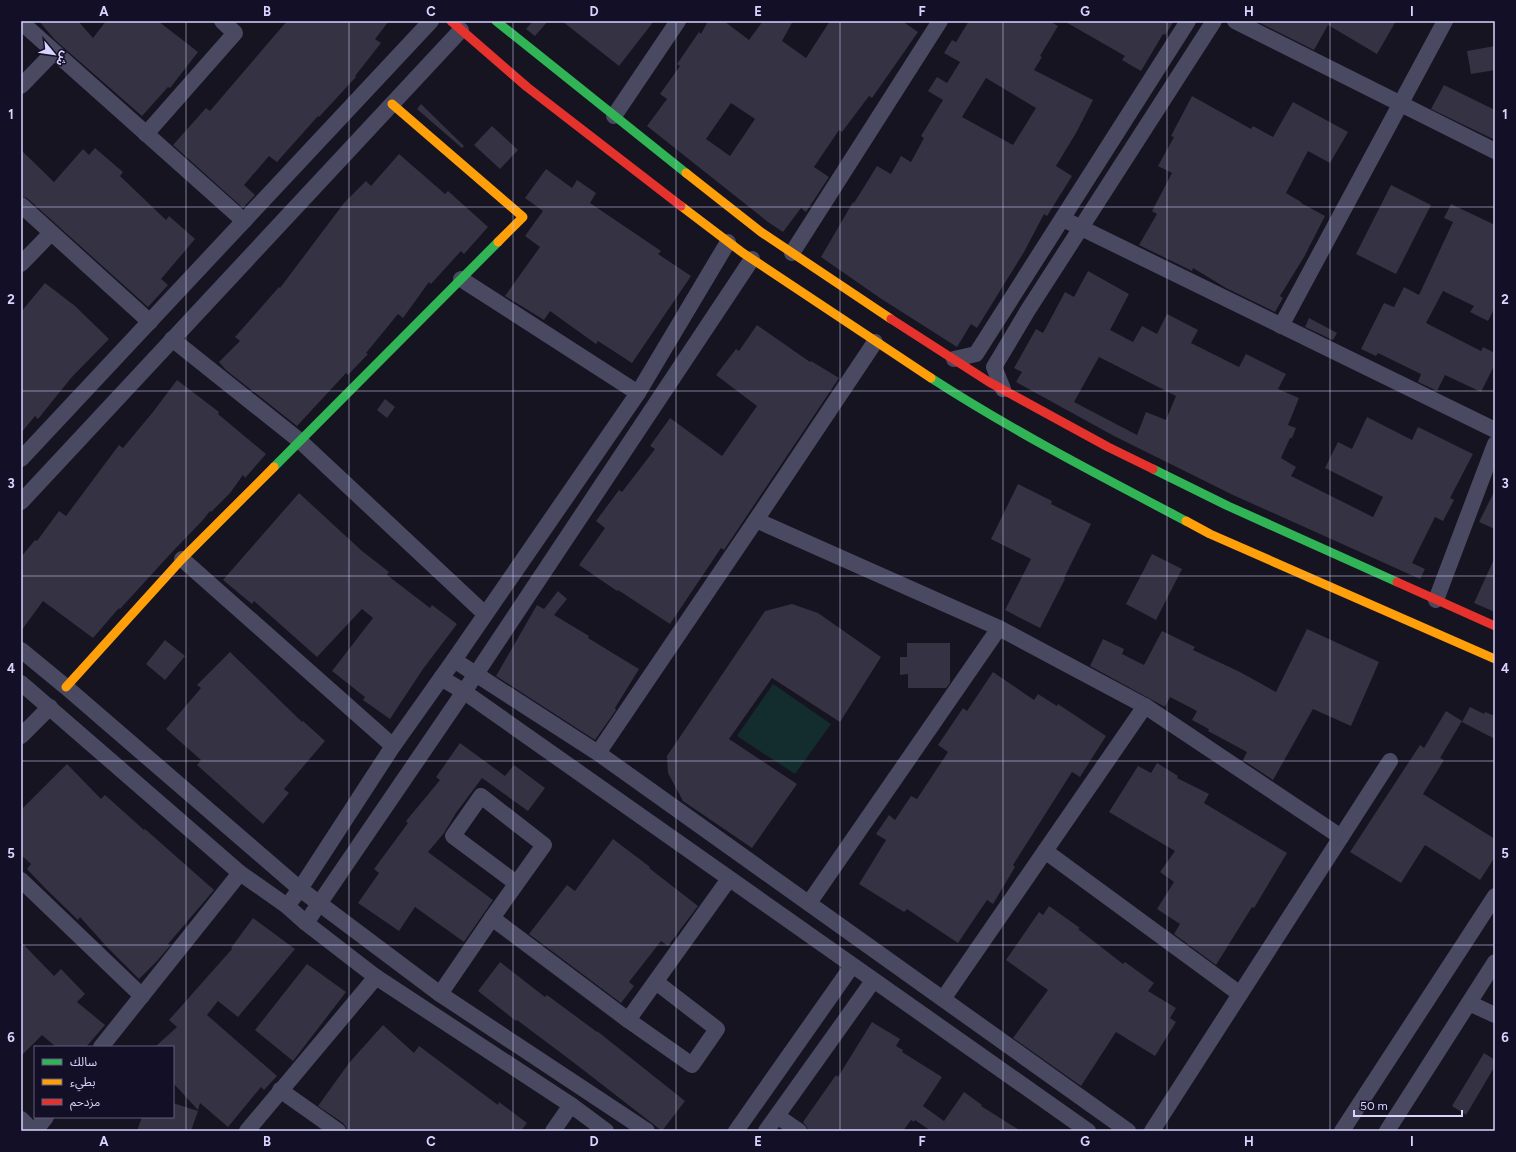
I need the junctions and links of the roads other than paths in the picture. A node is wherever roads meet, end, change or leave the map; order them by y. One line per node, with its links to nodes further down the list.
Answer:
1 (222, 21): 17 (street)
2 (431, 21): 21 (street)
3 (496, 21): 16 (main road)
4 (678, 21): 16 (street)
5 (940, 21): 25 (street)
6 (1188, 21): 20 (street)
7 (1214, 21): 22 (street)
8 (1235, 21): 15 (street)
9 (1445, 21): 15 (street)
10 (21, 22): 12 (street)
11 (456, 26): 14 (street); 24 (main road)
12 (54, 52): 13 (street); 17 (street)
13 (21, 86)
14 (392, 104): 28 (main road); 31 (street)
15 (1400, 104): 18 (street); 30 (street)
16 (614, 116): 25 (main road)
17 (146, 134): 21 (street)
18 (1495, 152)
19 (21, 205): 23 (street)
20 (1063, 220): 22 (street); 33 (street)
21 (244, 221): 29 (street)
22 (1080, 228): 30 (street); 34 (street)
23 (51, 233): 27 (street); 29 (street)
24 (728, 242): 26 (main road); 35 (street)
25 (792, 253): 33 (main road)
26 (752, 259): 32 (main road); 50 (street)
27 (21, 264)
28 (461, 279): 35 (street); 37 (main road)
29 (150, 322): 39 (street)
30 (1281, 326): 36 (street)
31 (172, 339): 37 (street); 40 (street)
32 (875, 342): 41 (street); 48 (main road)
33 (954, 359): 34 (main road)
34 (1003, 389): 43 (main road)
35 (638, 393): 44 (street)
36 (1495, 430)
37 (300, 441): 42 (main road); 44 (street)
38 (1495, 444): 43 (street)
39 (21, 459)
40 (21, 502)
41 (756, 520): 46 (street); 59 (street)
42 (182, 559): 53 (main road); 58 (street)
43 (1436, 600): 45 (main road)
44 (485, 614): 49 (street)
45 (1495, 626)
46 (999, 628): 55 (street); 70 (street)
47 (21, 650): 53 (street)
48 (1495, 659)
49 (454, 660): 50 (street); 51 (street)
50 (476, 674): 54 (street); 59 (street)
51 (441, 678): 54 (street); 58 (street)
52 (21, 684): 56 (street)
53 (66, 687): 67 (street)
54 (463, 691): 64 (street); 69 (street)
55 (1145, 706): 61 (street); 62 (street)
56 (50, 707): 57 (street); 63 (street)
57 (21, 736)
58 (393, 746): 67 (street)
59 (598, 753): 70 (street)
60 (1390, 761): 61 (street)
61 (1341, 837): 80 (street)
62 (1045, 851): 80 (street); 82 (street)
63 (240, 873): 71 (street); 81 (street)
64 (729, 879): 75 (street); 78 (street)
65 (21, 880): 81 (street)
66 (516, 883): 66 (street); 72 (street)
67 (300, 889): 69 (street); 71 (street)
68 (1495, 896): 104 (street)
69 (320, 903): 73 (street); 79 (street)
70 (809, 903): 82 (street)
71 (287, 906): 73 (street)
72 (492, 918): 79 (street); 85 (street)
73 (306, 923): 76 (street)
74 (1495, 962): 83 (street)
75 (852, 966): 77 (street); 98 (street)
76 (376, 977): 87 (street); 88 (street)
77 (873, 981): 89 (street); 101 (street)
78 (656, 982): 85 (street); 85 (street)
79 (440, 994): 97 (street)
80 (1240, 994): 103 (street)
81 (142, 996): 86 (street)
82 (943, 999): 102 (street)
83 (1469, 1003): 84 (street); 105 (street)
84 (1495, 1015)
85 (628, 1020)
86 (102, 1046)
87 (280, 1090): 93 (street); 94 (street)
88 (571, 1105): 95 (street); 96 (street)
89 (777, 1116): 99 (street); 100 (street)
90 (45, 1118): 92 (street)
91 (21, 1119): 92 (street)
92 (34, 1131)
93 (247, 1131)
94 (338, 1131)
95 (554, 1131)
96 (606, 1131)
97 (647, 1131)
98 (736, 1131)
99 (766, 1131)
100 (799, 1131)
101 (1088, 1131)
102 (1128, 1131)
103 (1152, 1131)
104 (1342, 1131)
105 (1386, 1131)

